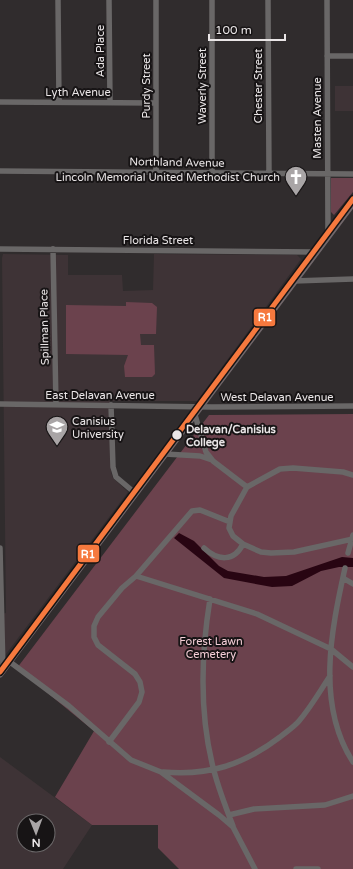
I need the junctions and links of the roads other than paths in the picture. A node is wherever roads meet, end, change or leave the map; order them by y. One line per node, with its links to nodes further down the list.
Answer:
1 (58, 0): 10 (street)
2 (109, 0): 11 (street, Ada Place)
3 (156, 0): 12 (street, Purdy Street)
4 (212, 0): 15 (street, Waverly Street)
5 (268, 0): 16 (street, Chester Street)
6 (327, 0): 7 (street, Masten Avenue)
7 (327, 56): 8 (street); 17 (street, Masten Avenue)
8 (353, 56)
9 (0, 102): 10 (street, Lyth Avenue)
10 (59, 102): 11 (street, Lyth Avenue)
11 (110, 102): 12 (street, Lyth Avenue)
12 (156, 103): 14 (street, Purdy Street)
13 (0, 171): 14 (street, Northland Avenue)
14 (156, 172): 15 (street, Northland Avenue)
15 (212, 173): 16 (street, Northland Avenue)
16 (268, 173): 17 (street, Northland Avenue)
17 (328, 174): 18 (street, Northland Avenue); 20 (street, Masten Avenue)
18 (353, 174)
19 (353, 202): 20 (main road)
20 (328, 236): 23 (main road)
21 (0, 249): 22 (street, Florida Street)
22 (53, 249): 23 (street, Florida Street); 27 (street, Spillman Place)
23 (315, 252): 25 (main road)
24 (353, 279): 25 (street)
25 (294, 281): 29 (main road)
26 (0, 404): 27 (street, East Delavan Avenue)
27 (56, 405): 28 (street, East Delavan Avenue)
28 (111, 405): 29 (street, East Delavan Avenue); 36 (street)
29 (201, 406): 30 (street, West Delavan Avenue); 31 (main road)
30 (353, 406)
31 (194, 415): 32 (main road); 33 (street)
32 (166, 454): 33 (street); 36 (main road)
33 (213, 460): 35 (street)
34 (353, 476): 35 (street)
35 (247, 487): 37 (street)
36 (135, 493): 50 (main road)
37 (230, 522): 39 (street); 44 (street)
38 (353, 538): 39 (street); 42 (street)
39 (243, 544): 41 (street)
40 (0, 548): 48 (street)
41 (204, 548)
42 (348, 553)
43 (345, 568): 45 (street)
44 (136, 576): 47 (street); 54 (street)
45 (343, 578): 46 (street); 49 (street)
46 (353, 584)
47 (210, 599): 49 (street); 56 (street)
48 (0, 611): 52 (street)
49 (331, 649): 51 (street); 53 (street)
50 (10, 662): 52 (main road); 54 (street)
51 (353, 667)
52 (2, 672)
53 (330, 676): 55 (street); 56 (street)
54 (108, 742): 57 (street)
55 (353, 762)
56 (214, 770): 57 (street); 59 (street)
57 (161, 772): 60 (street)
58 (353, 796): 59 (street)
59 (229, 815): 60 (street)
60 (233, 827): 61 (street)
61 (255, 869)
62 (296, 869): 63 (street)
63 (318, 869)

